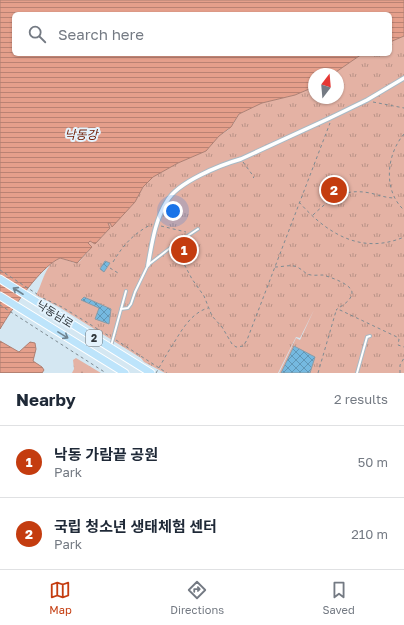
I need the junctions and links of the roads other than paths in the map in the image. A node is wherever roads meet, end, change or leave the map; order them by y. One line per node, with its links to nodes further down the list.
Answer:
1 (404, 78): 3 (street)
2 (198, 229): 3 (lane)
3 (148, 265): 7 (lane)
4 (0, 279): 9 (main road, 낙동남로 / 2, one-way to 4)
5 (126, 291): 7 (lane)
6 (0, 296): 10 (main road, 낙동남로 / 2, one-way to 10)
7 (121, 309): 9 (lane)
8 (370, 336): 12 (lane)
9 (111, 349): 11 (main road, 낙동남로 / 2)
10 (125, 373)
11 (151, 373)
12 (357, 373)

